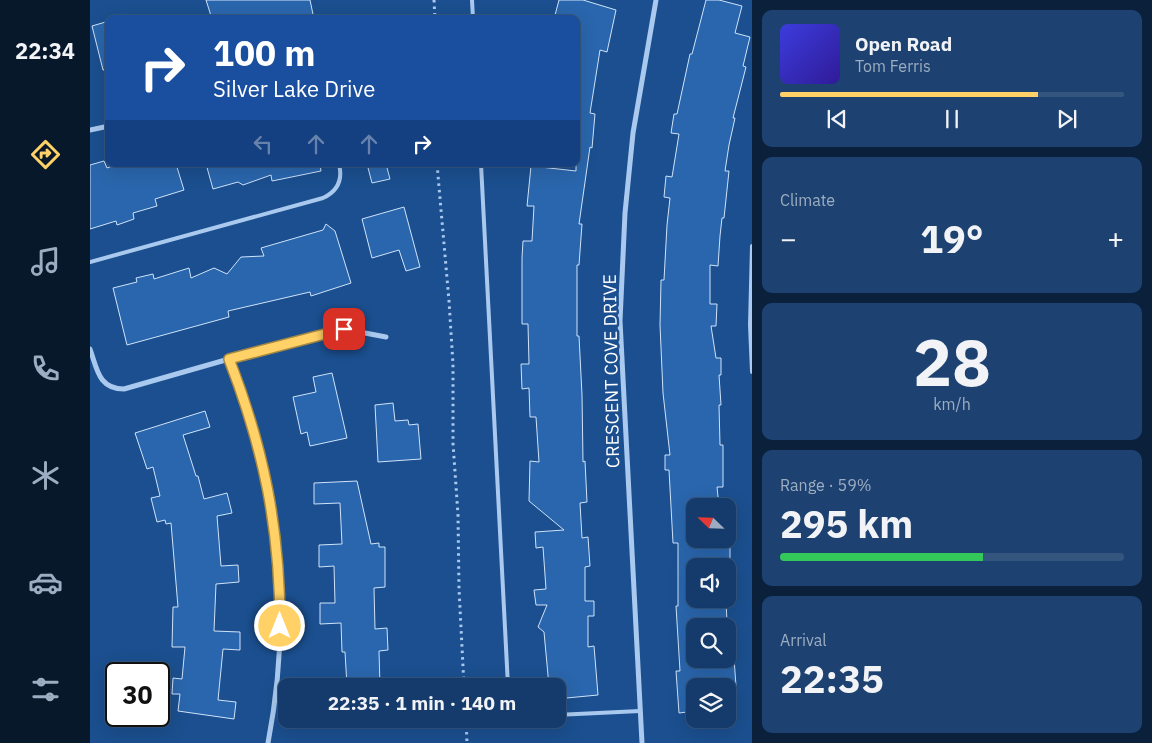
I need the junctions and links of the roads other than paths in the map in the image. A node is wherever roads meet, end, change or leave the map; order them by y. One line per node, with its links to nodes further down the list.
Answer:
1 (472, 0): 3 (lane)
2 (656, 0): 15 (street, CRESCENT COVE DRIVE)
3 (473, 15)
4 (105, 127): 5 (street)
5 (90, 130)
6 (340, 167): 9 (lane)
7 (481, 167): 14 (lane)
8 (752, 246): 13 (lane)
9 (90, 262)
10 (386, 337): 12 (street)
11 (90, 349): 12 (street)
12 (229, 359): 17 (street)
13 (752, 372)
14 (508, 678)
15 (640, 711): 16 (lane); 18 (street, CRESCENT COVE DRIVE)
16 (566, 715)
17 (268, 743)
18 (642, 743)

